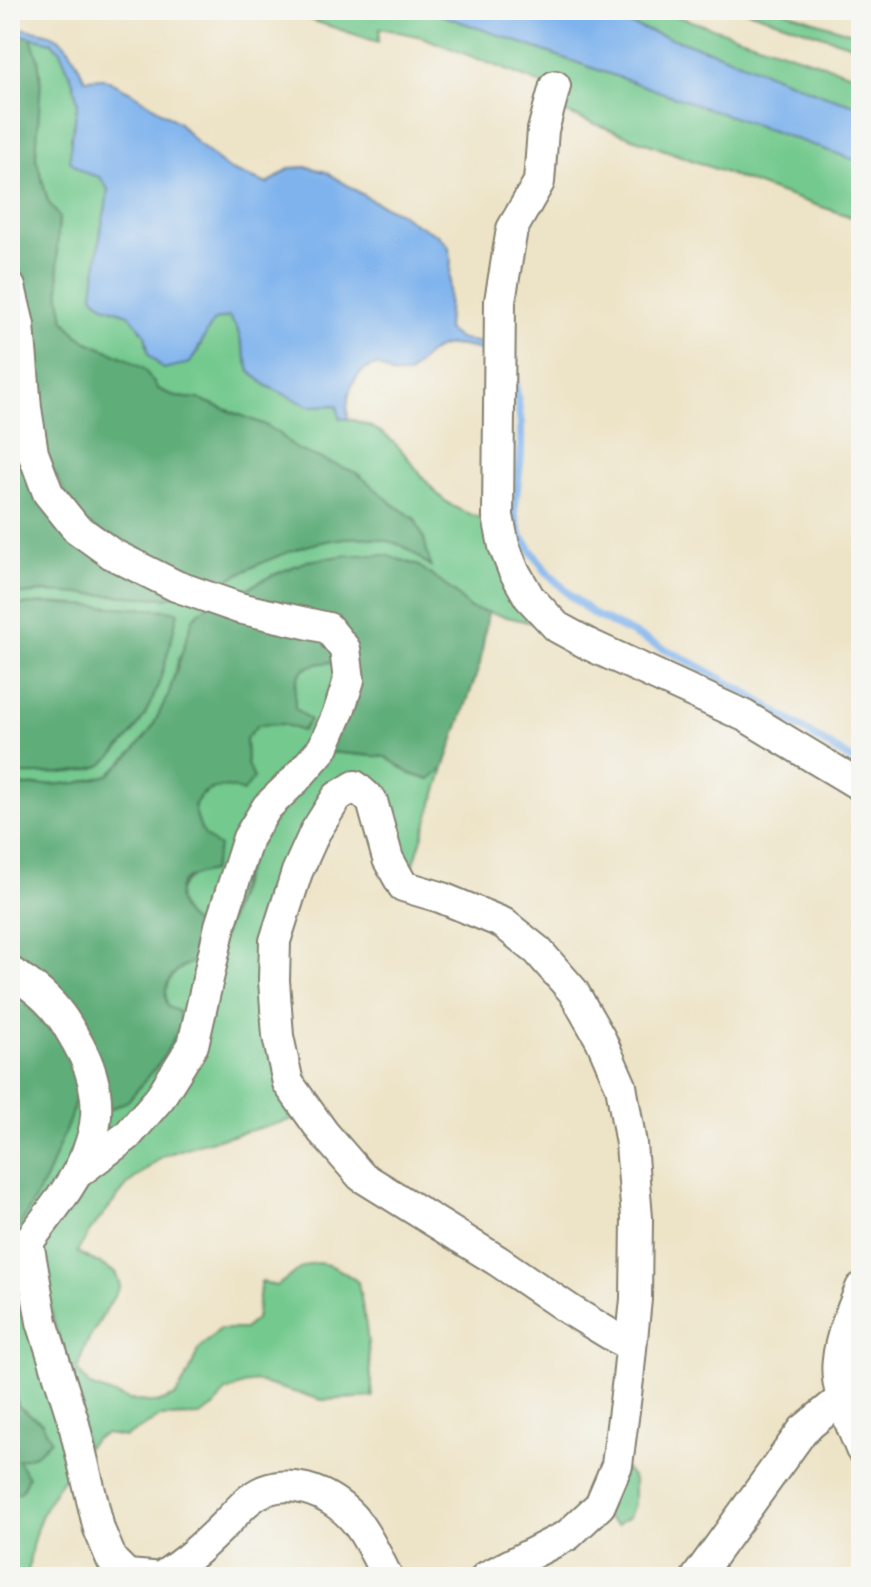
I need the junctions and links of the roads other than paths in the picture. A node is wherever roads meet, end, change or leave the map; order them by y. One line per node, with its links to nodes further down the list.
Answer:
1 (555, 86): 3 (street)
2 (10, 287): 5 (street)
3 (861, 786)
4 (10, 972): 5 (street)
5 (79, 1172): 10 (street)
6 (861, 1288): 8 (street)
7 (631, 1347): 7 (street); 13 (street)
8 (841, 1399): 9 (street); 14 (street)
9 (861, 1449)
10 (152, 1577)
11 (161, 1577): 12 (street)
12 (387, 1577)
13 (486, 1577)
14 (697, 1577)

